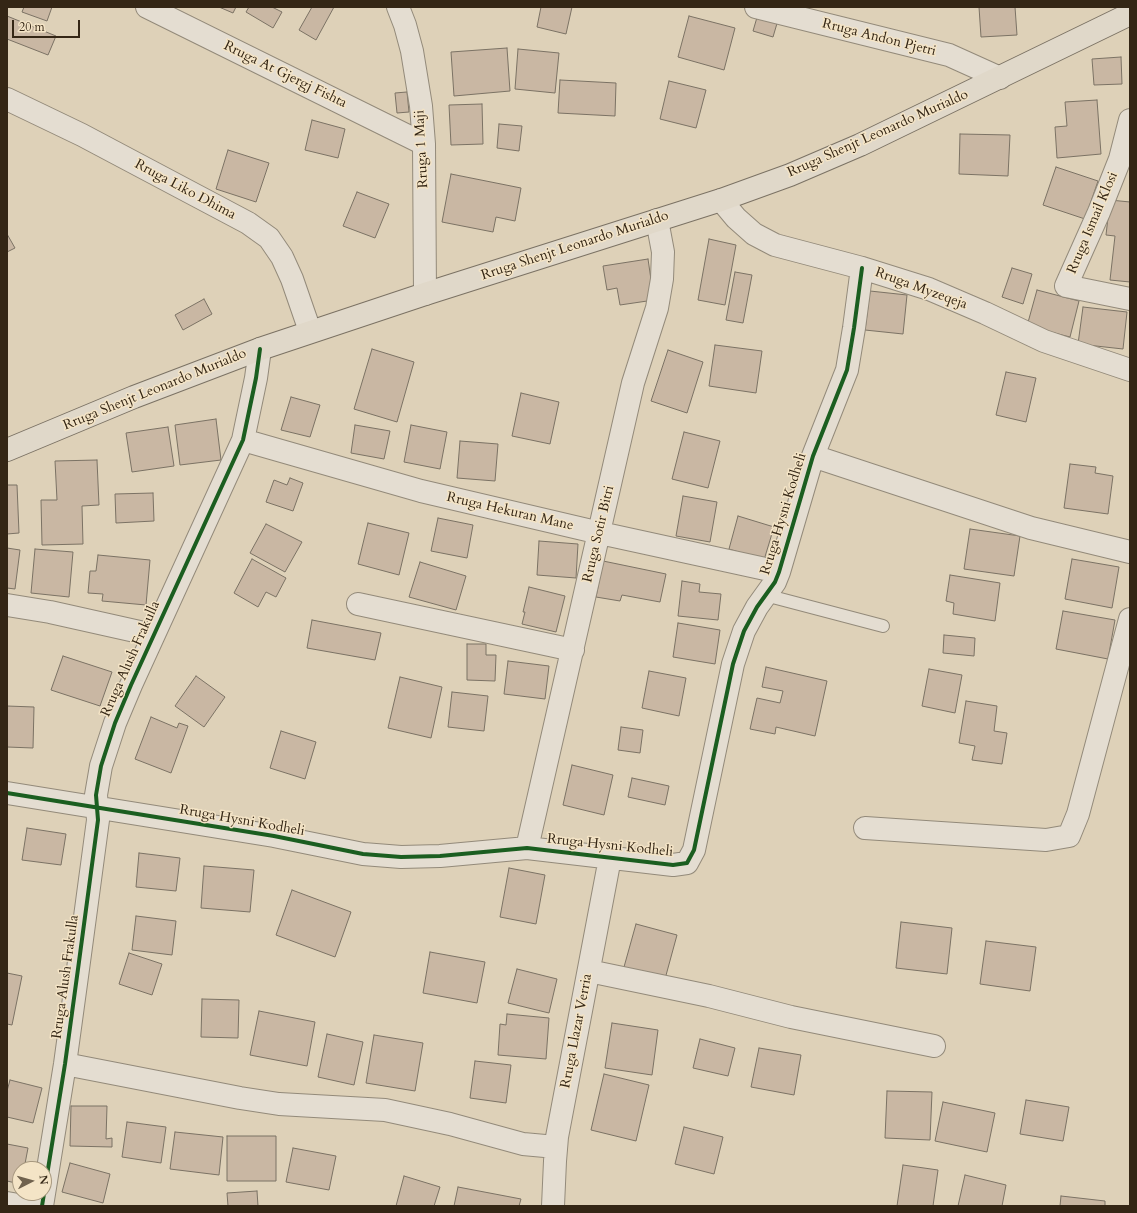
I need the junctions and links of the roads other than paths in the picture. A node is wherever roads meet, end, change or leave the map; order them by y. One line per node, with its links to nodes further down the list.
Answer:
1 (147, 7): 8 (street, Rruga At Gjergj Fishta)
2 (398, 7): 8 (street, Rruga 1 Maji)
3 (756, 7): 5 (street, Rruga Andon Pjetri)
4 (1130, 14): 5 (main road, Rruga Shenjt Leonardo Murialdo)
5 (1000, 78): 10 (main road, Rruga Shenjt Leonardo Murialdo)
6 (7, 98): 15 (street, Rruga Liko Dhima)
7 (1130, 120): 9 (street, Rruga Ismail Klosi)
8 (424, 144): 13 (street, Rruga 1 Maji)
9 (1125, 160): 14 (street, Rruga Ismail Klosi)
10 (721, 200): 11 (main road, Rruga Shenjt Leonardo Murialdo); 12 (street, Rruga Myzeqeja)
11 (657, 220): 13 (main road, Rruga Shenjt Leonardo Murialdo); 21 (street, Rruga Sotir Bitri)
12 (862, 268): 17 (street, Rruga Myzeqeja); 20 (street, Rruga Hysni Kodheli)
13 (425, 294): 15 (main road, Rruga Shenjt Leonardo Murialdo)
14 (1130, 299)
15 (310, 331): 16 (main road, Rruga Shenjt Leonardo Murialdo)
16 (260, 349): 18 (street, Rruga Alush Frakulla); 19 (main road, Rruga Shenjt Leonardo Murialdo)
17 (1130, 370)
18 (243, 440): 21 (street, Rruga Hekuran Mane); 29 (street, Rruga Alush Frakulla)
19 (7, 450)
20 (813, 456): 22 (street); 23 (street, Rruga Hysni Kodheli)
21 (600, 533): 23 (street, Rruga Hekuran Mane); 30 (street, Rruga Sotir Bitri)
22 (1130, 552)
23 (779, 572): 24 (street, Rruga Hysni Kodheli)
24 (765, 595): 28 (lane); 35 (street, Rruga Hysni Kodheli)
25 (358, 604): 30 (street)
26 (7, 605): 29 (street)
27 (1130, 619): 33 (street)
28 (882, 626)
29 (153, 635): 32 (street, Rruga Alush Frakulla)
30 (573, 650): 34 (street, Rruga Sotir Bitri)
31 (7, 793): 32 (street, Rruga Hysni Kodheli)
32 (97, 808): 34 (street, Rruga Hysni Kodheli); 38 (street, Rruga Alush Frakulla)
33 (866, 828)
34 (527, 848): 35 (street, Rruga Hysni Kodheli)
35 (610, 858): 36 (street, Rruga Llazar Verria)
36 (589, 970): 37 (street); 39 (street, Rruga Llazar Verria)
37 (934, 1046)
38 (65, 1064): 39 (street); 42 (street, Rruga Alush Frakulla)
39 (556, 1147): 43 (street, Rruga Llazar Verria)
40 (7, 1203): 41 (street)
41 (24, 1206)
42 (42, 1206)
43 (553, 1206)

